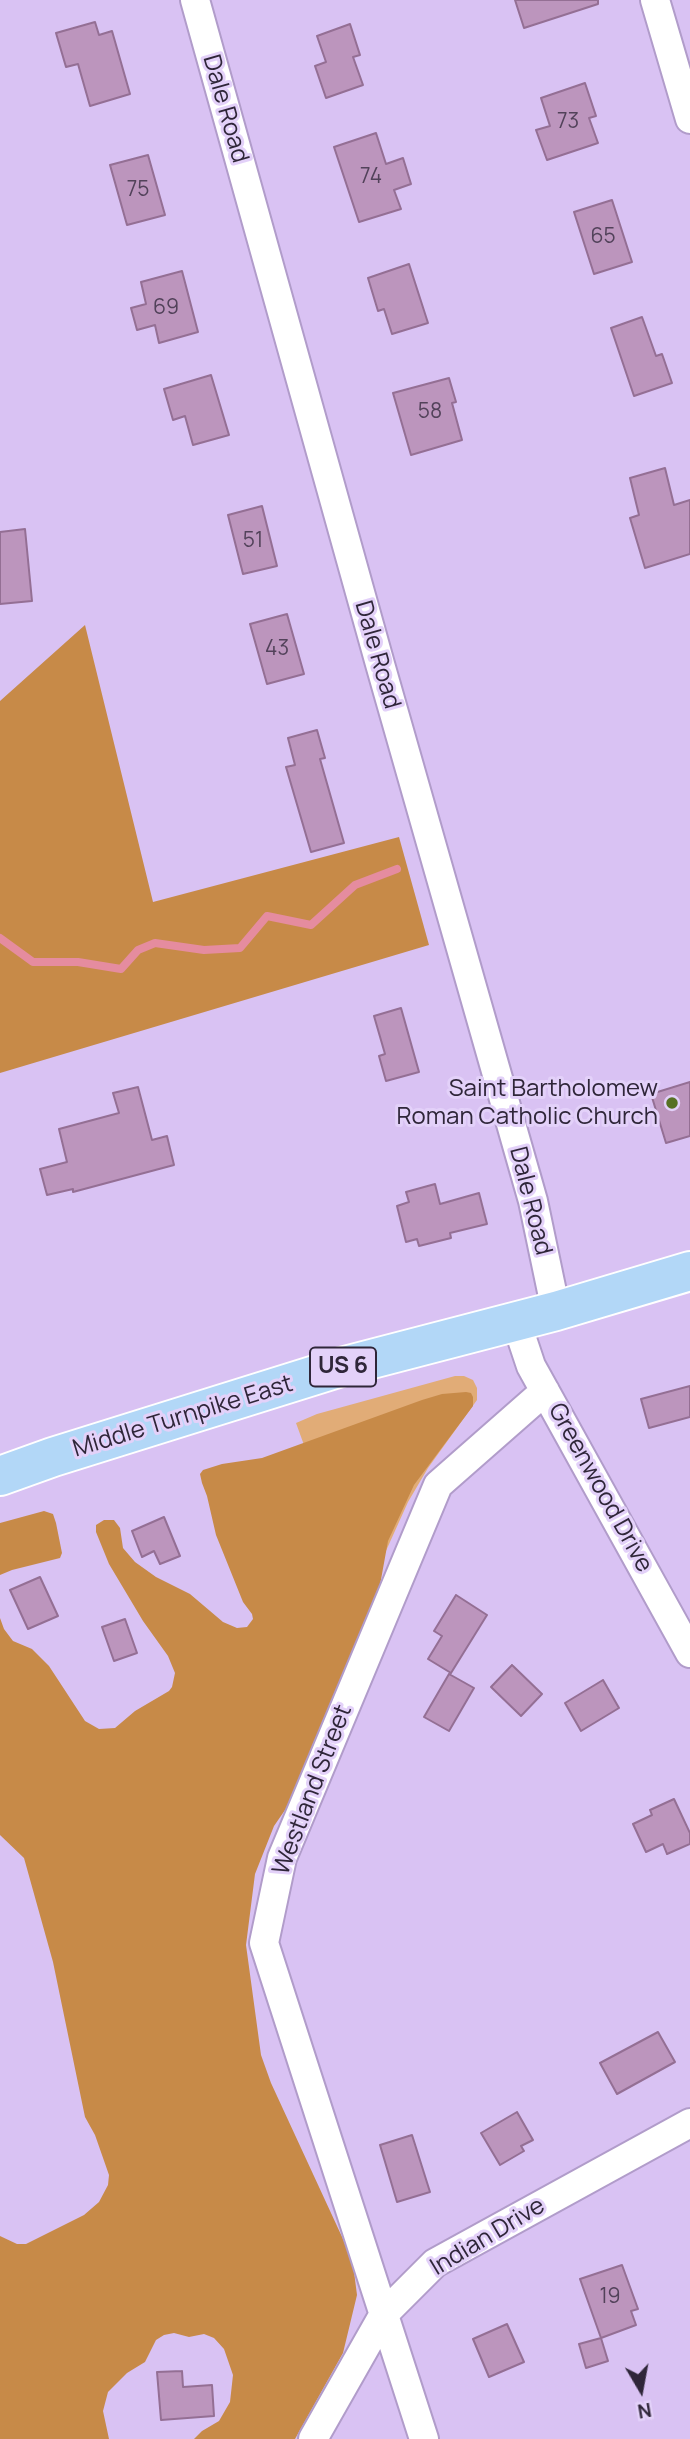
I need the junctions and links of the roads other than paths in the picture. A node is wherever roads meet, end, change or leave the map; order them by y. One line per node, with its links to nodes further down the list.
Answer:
1 (195, 0): 5 (street, Dale Road)
2 (655, 0): 3 (street)
3 (690, 118)
4 (690, 1271): 5 (main road, Middle Turnpike East / US 6)
5 (556, 1311): 6 (main road, Middle Turnpike East / US 6)
6 (516, 1321): 7 (street, Greenwood Drive); 8 (main road, Middle Turnpike East / US 6)
7 (545, 1391): 9 (street, Greenwood Drive); 11 (street, Westland Street)
8 (0, 1476)
9 (690, 1653)
10 (690, 2123): 11 (street, Indian Drive)
11 (384, 2314): 12 (street, Indian Drive); 13 (street, Westland Street)
12 (313, 2439)
13 (424, 2439)

